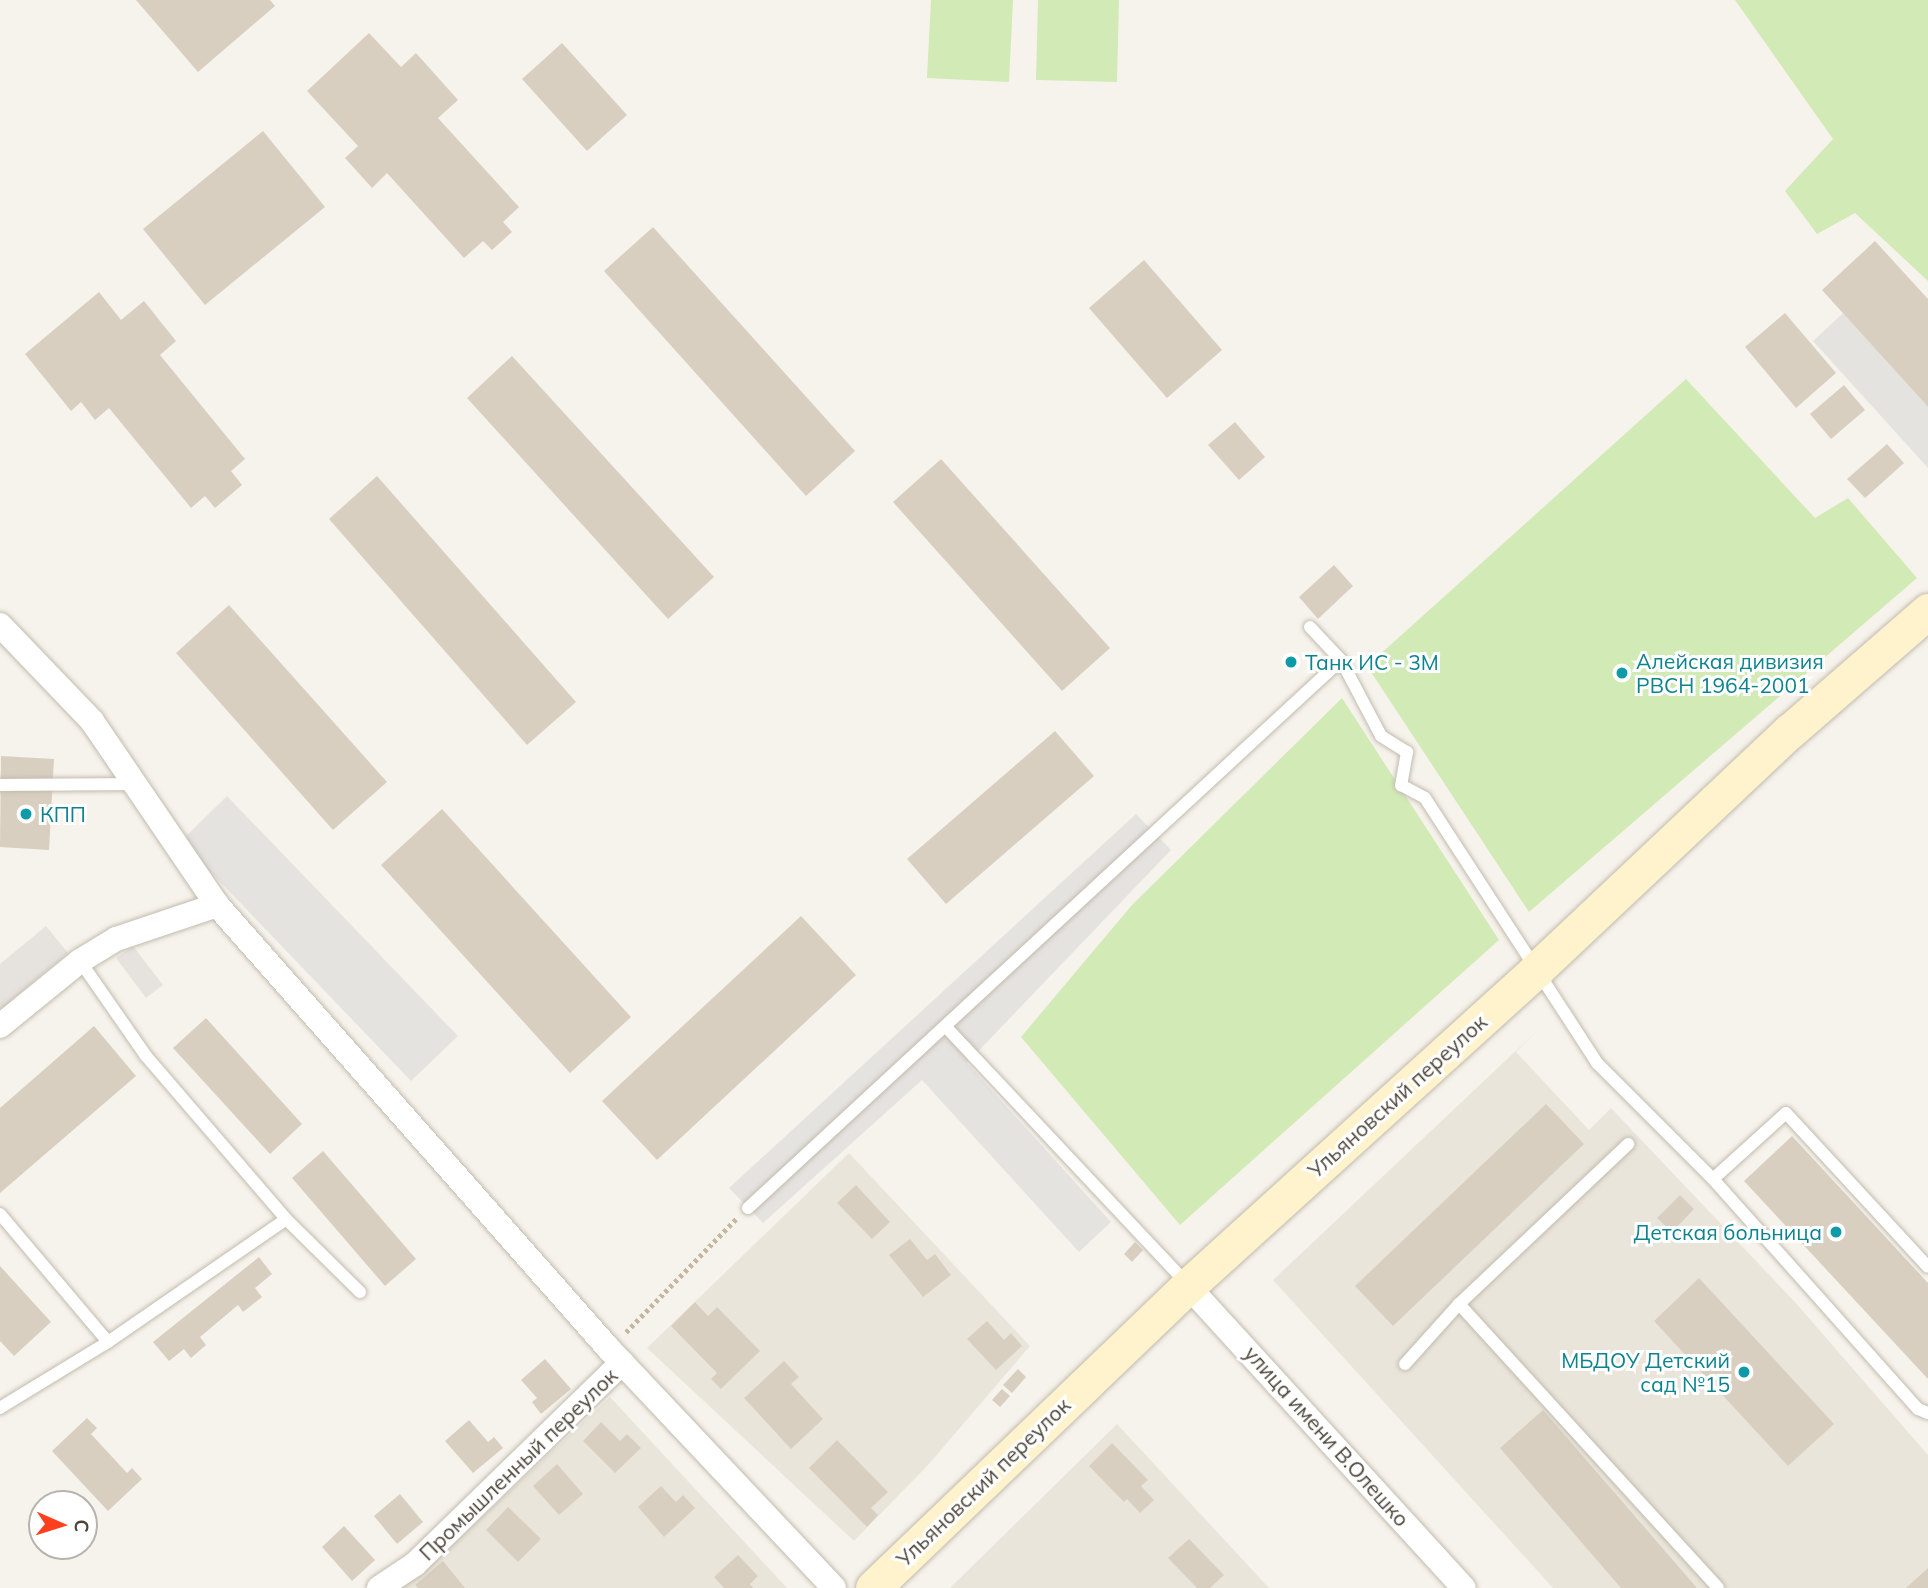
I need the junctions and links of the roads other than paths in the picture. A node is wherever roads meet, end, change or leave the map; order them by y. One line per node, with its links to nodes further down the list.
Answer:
1 (1928, 611): 9 (main road, Ульяновский переулок)
2 (0, 625): 5 (street)
3 (1310, 627): 4 (lane)
4 (1341, 660): 9 (lane); 11 (lane)
5 (135, 784): 6 (lane); 7 (street)
6 (0, 785)
7 (217, 905): 8 (street); 22 (street)
8 (80, 961): 10 (street); 16 (lane)
9 (1537, 969): 13 (lane); 18 (main road, Ульяновский переулок)
10 (0, 1027)
11 (946, 1027): 14 (lane); 18 (lane)
12 (1628, 1144): 20 (lane)
13 (1713, 1179): 17 (lane); 25 (lane)
14 (748, 1208)
15 (0, 1214): 21 (lane)
16 (286, 1219): 19 (lane); 21 (lane)
17 (1928, 1268)
18 (1188, 1286): 28 (main road, Ульяновский переулок); 29 (street, улица имени В.Олешко)
19 (360, 1292)
20 (1459, 1304): 23 (lane); 30 (lane)
21 (108, 1342): 24 (lane)
22 (615, 1356): 26 (street, Промышленный переулок); 27 (street)
23 (1405, 1364)
24 (0, 1408)
25 (1928, 1413)
26 (379, 1588)
27 (834, 1588)
28 (873, 1588)
29 (1464, 1588)
30 (1718, 1588)

